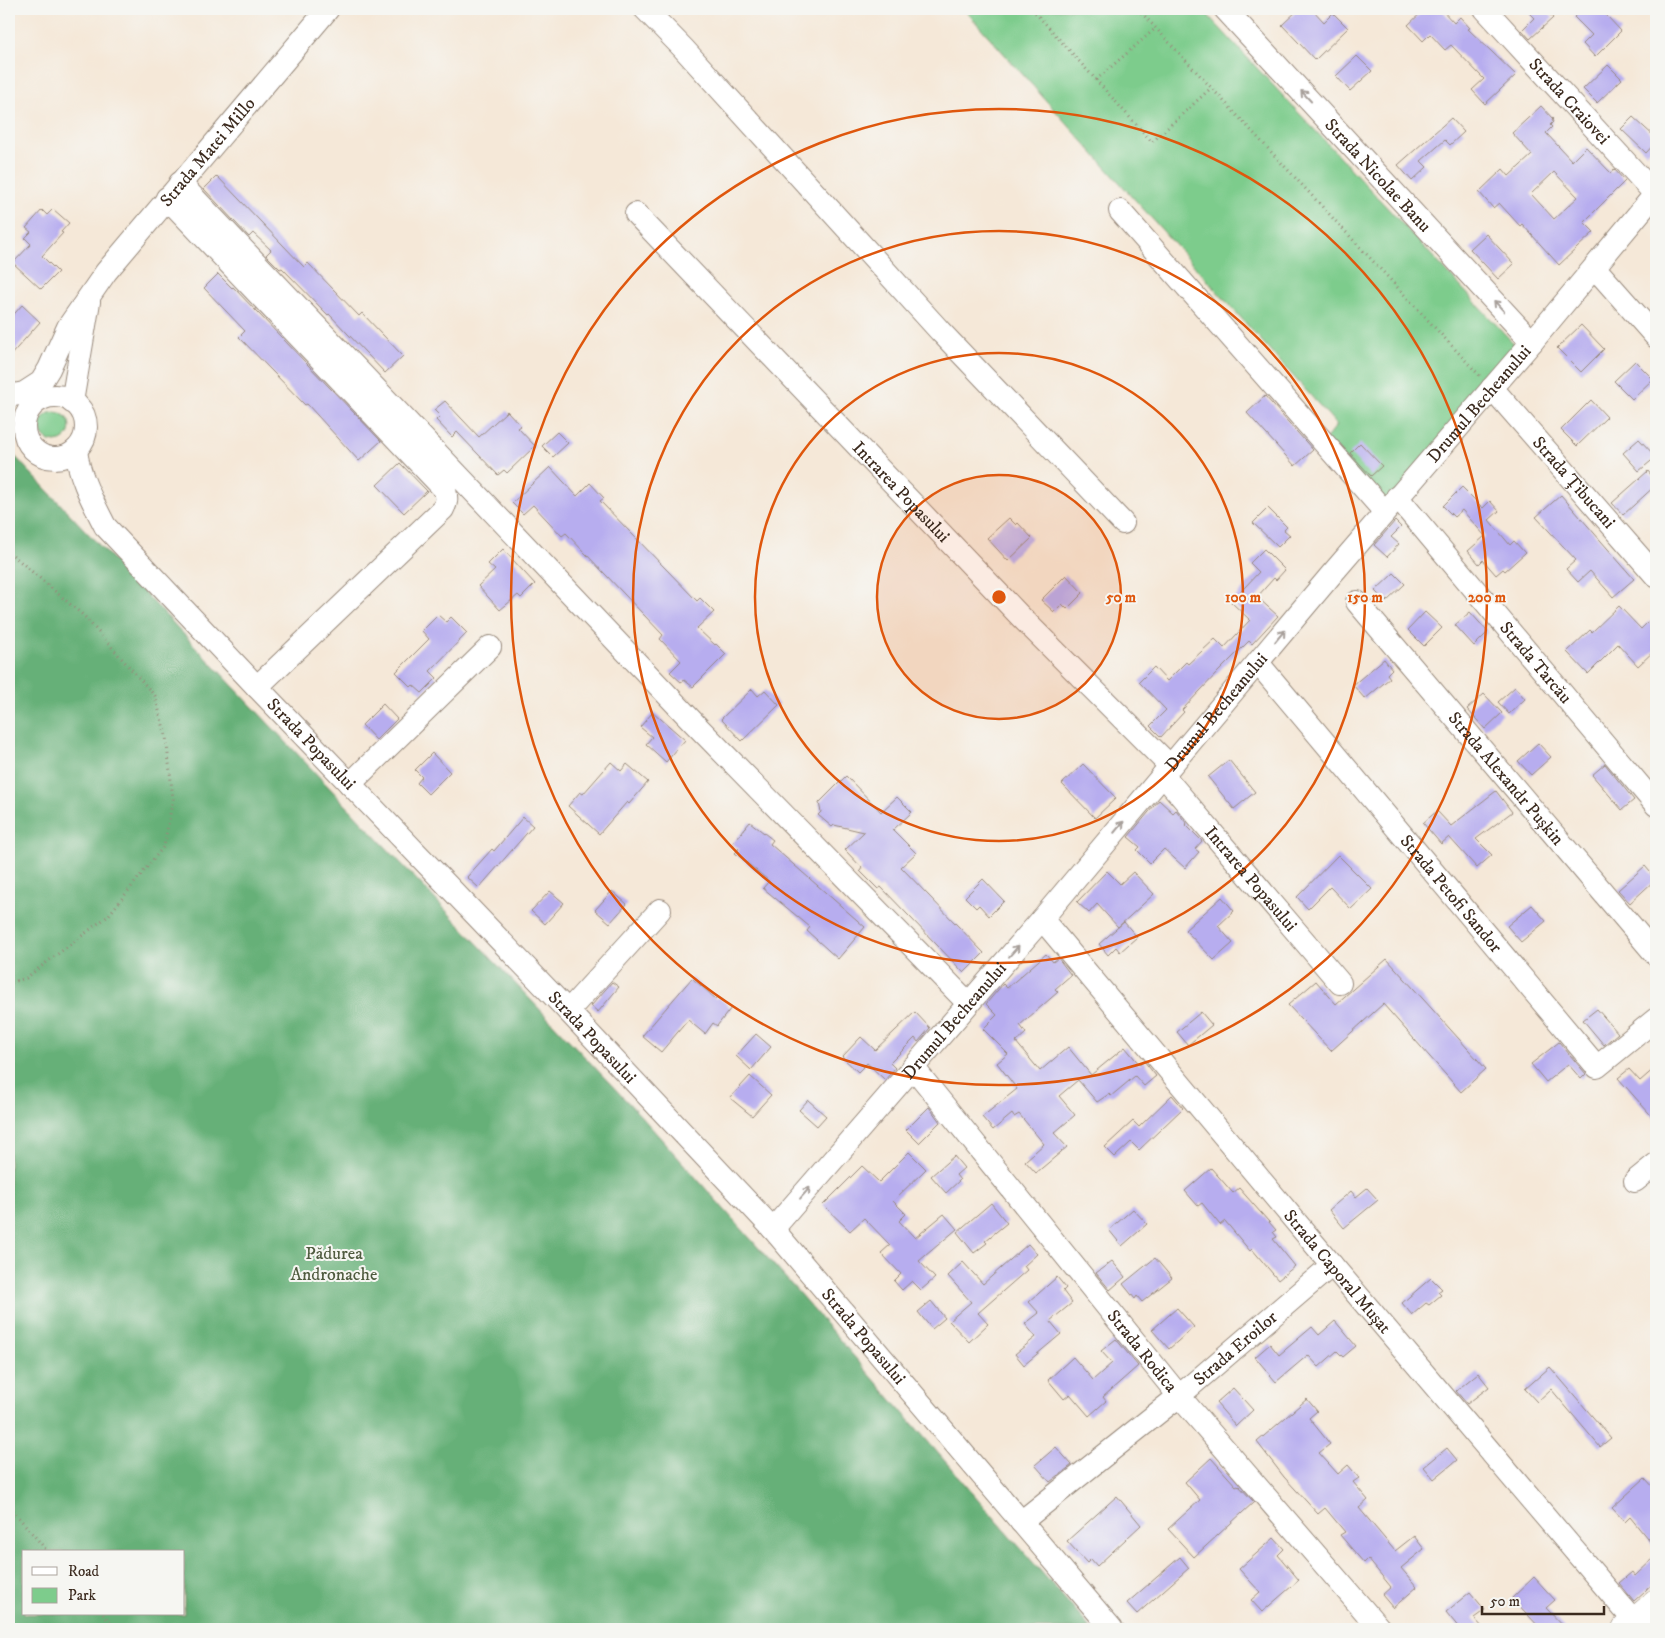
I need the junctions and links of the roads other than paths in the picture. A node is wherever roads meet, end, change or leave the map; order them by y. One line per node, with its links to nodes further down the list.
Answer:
1 (328, 9): 5 (street, Strada Matei Millo)
2 (645, 9): 22 (street)
3 (1225, 9): 12 (street, Strada Nicolae Banu, one-way to 3)
4 (1485, 9): 6 (street, Strada Craiovei)
5 (174, 190): 10 (street, Strada Matei Millo); 28 (street); 36 (street)
6 (1656, 194): 9 (street, Drumul Becheanului)
7 (1120, 211): 21 (street, Strada Tarcău)
8 (636, 214): 29 (street, Intrarea Popasului)
9 (1595, 268): 11 (street); 12 (street, Drumul Becheanului)
10 (90, 296): 14 (street); 15 (street); 16 (street)
11 (1656, 337)
12 (1532, 342): 13 (street, Drumul Becheanului)
13 (1486, 381): 21 (street, Drumul Becheanului); 24 (street, Strada Țibucani)
14 (9, 396)
15 (50, 396): 16 (street); 17 (street)
16 (72, 402): 19 (street)
17 (20, 406): 18 (street)
18 (16, 428): 20 (street)
19 (76, 450): 20 (street); 23 (street, Strada Popasului)
20 (53, 458): 23 (street)
21 (1391, 504): 27 (street, Drumul Becheanului, one-way to 21); 31 (street, Strada Tarcău)
22 (1123, 523)
23 (105, 526): 28 (street, Strada Popasului)
24 (1656, 576)
25 (1357, 602): 34 (street, Strada Alexandr Pușkin)
26 (490, 647): 30 (street)
27 (1258, 663): 29 (street, Drumul Becheanului); 38 (street, Strada Petofi Sandor)
28 (257, 687): 30 (street, Strada Popasului)
29 (1166, 771): 33 (street, Drumul Becheanului, one-way to 29); 35 (street, Intrarea Popasului)
30 (350, 784): 37 (street, Strada Popasului)
31 (1656, 805)
32 (660, 910): 37 (street)
33 (1042, 919): 36 (street, Drumul Becheanului, one-way to 33); 43 (street, Strada Caporal Mușat)
34 (1656, 955)
35 (1340, 983)
36 (968, 1003): 39 (street, Drumul Becheanului)
37 (568, 1011): 42 (street, Strada Popasului)
38 (1656, 1019)
39 (913, 1067): 42 (street, Drumul Becheanului, one-way to 39); 44 (street, Strada Rodica)
40 (1656, 1164): 41 (street)
41 (1635, 1181)
42 (774, 1230): 45 (street, Strada Popasului)
43 (1332, 1266): 44 (street, Strada Eroilor); 47 (street, Strada Caporal Mușat)
44 (1179, 1396): 45 (street, Strada Eroilor); 49 (street, Strada Rodica)
45 (1021, 1522): 48 (street, Strada Popasului)
46 (1656, 1604): 47 (main road)
47 (1630, 1626)
48 (1112, 1629)
49 (1380, 1629)

